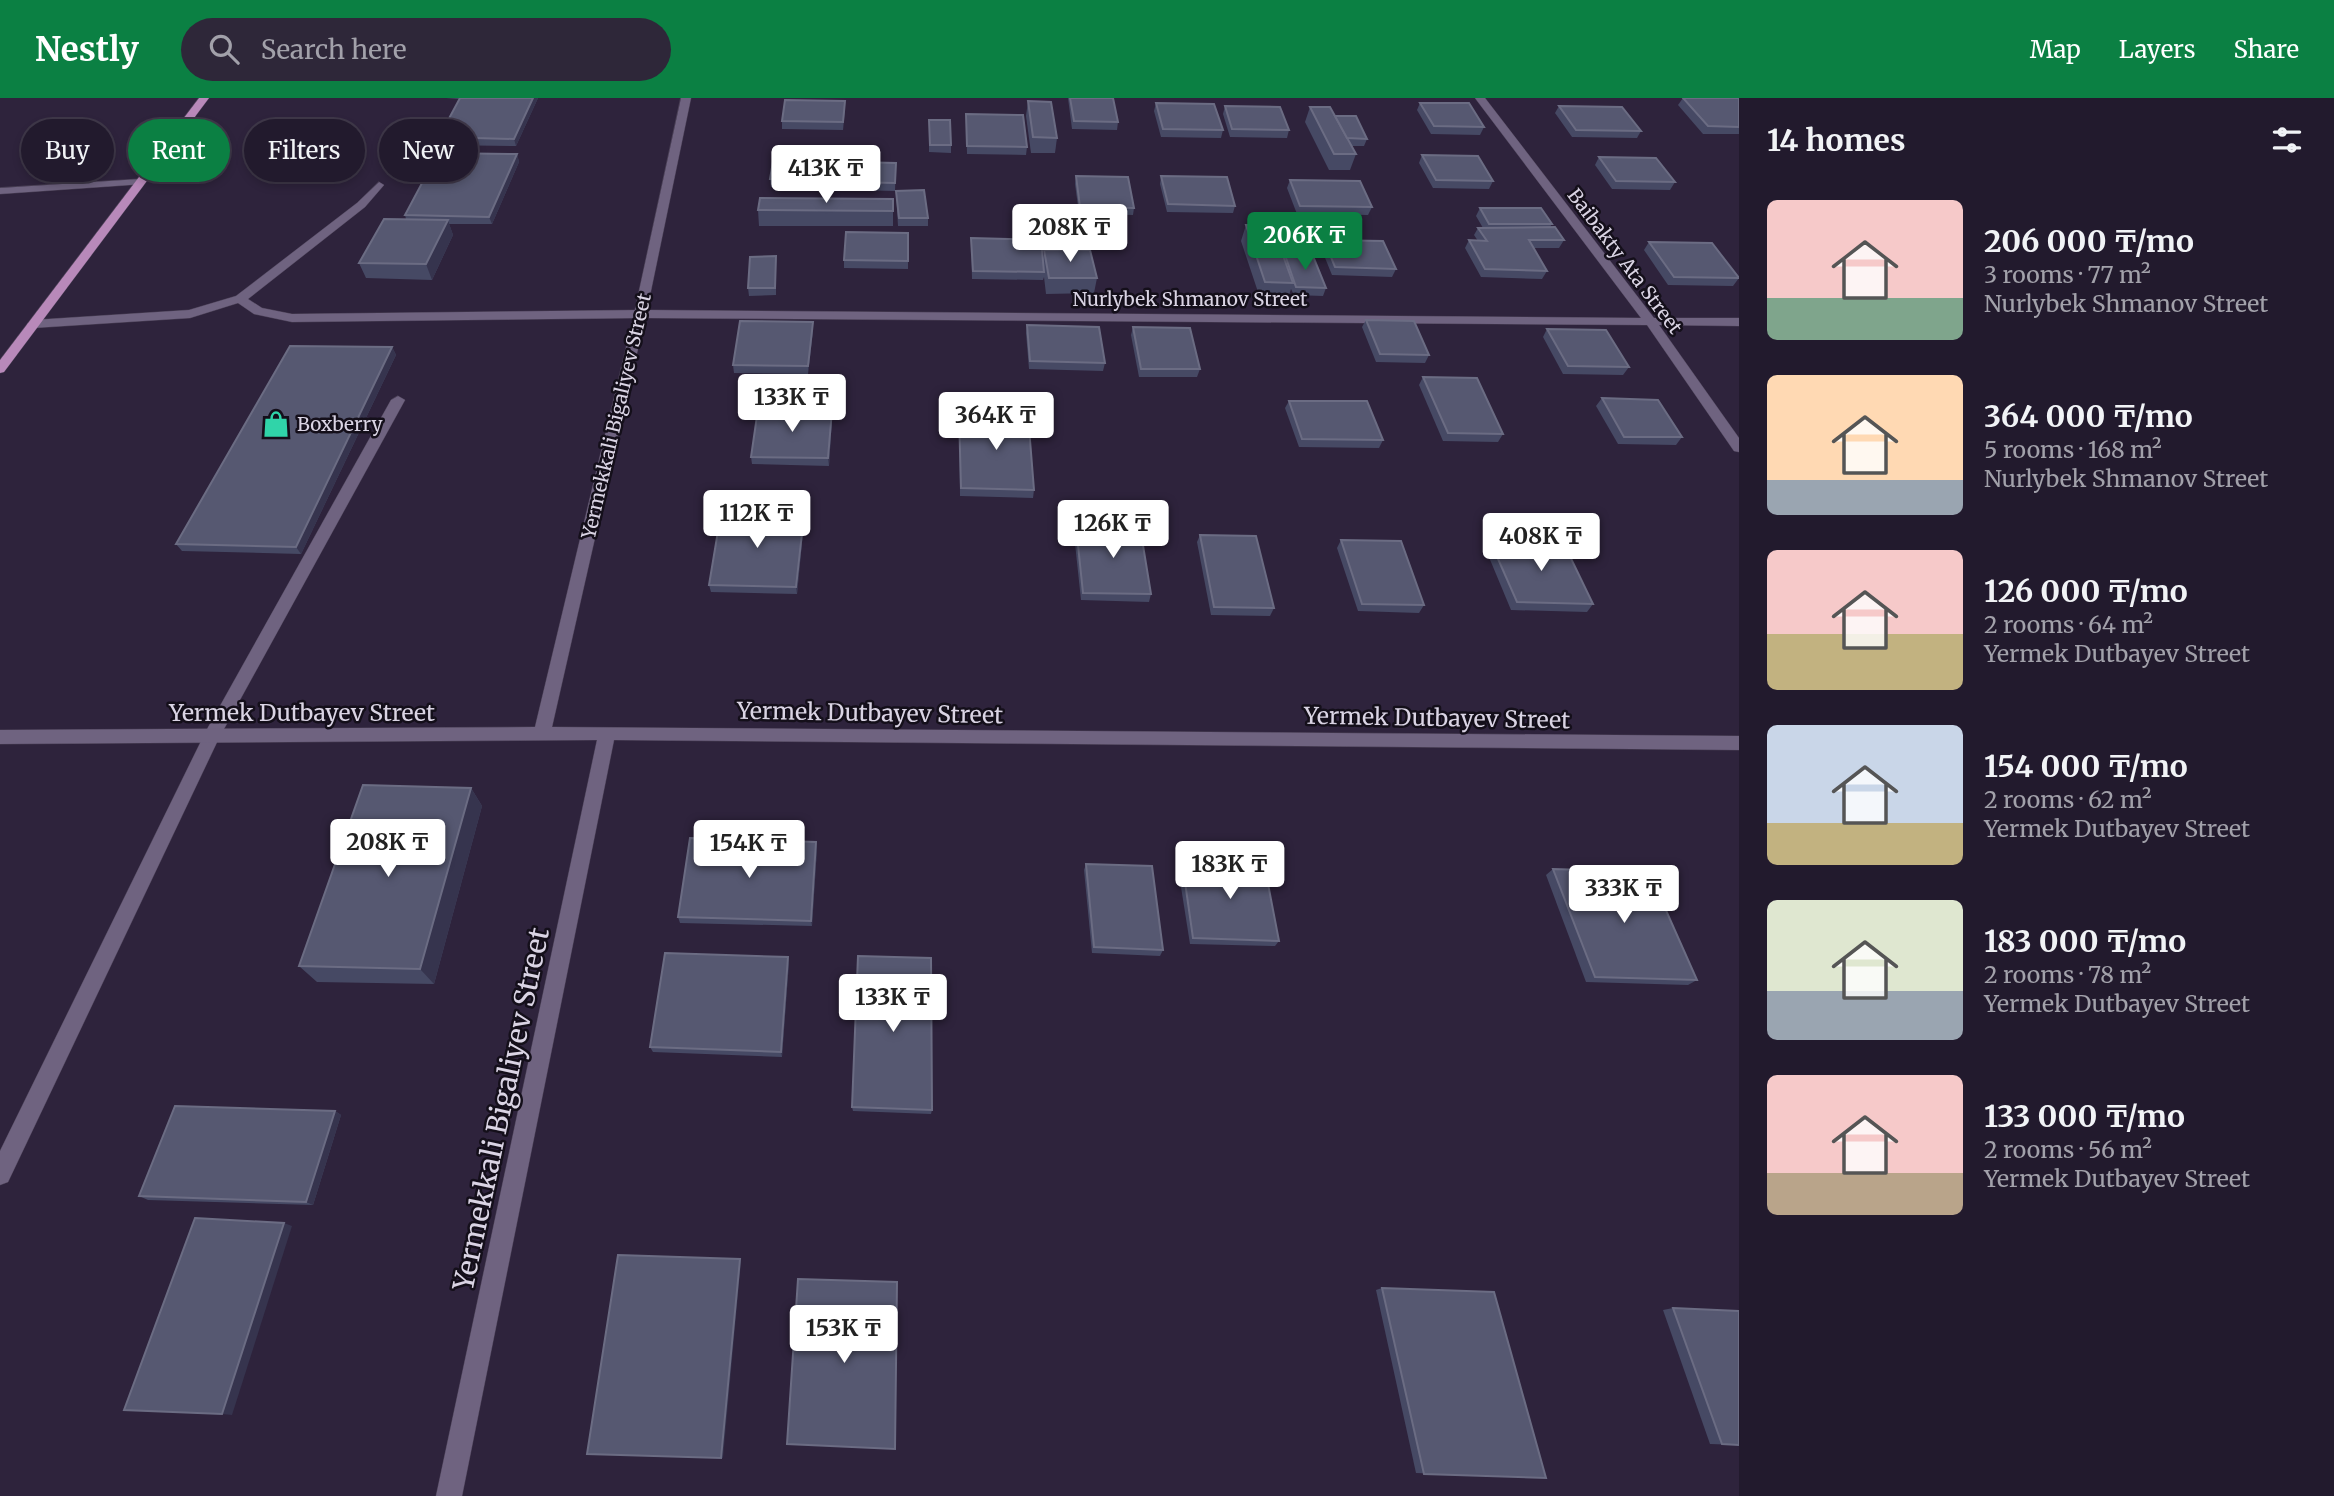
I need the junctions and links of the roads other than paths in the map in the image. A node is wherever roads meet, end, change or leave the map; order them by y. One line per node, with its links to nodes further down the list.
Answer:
1 (204, 98): 4 (main road)
2 (686, 98): 9 (street, Yermekkali Bigaliyev Street)
3 (1480, 98): 10 (street, Baibakty Ata Street)
4 (188, 119)
5 (140, 182): 7 (street); 12 (main road)
6 (379, 185): 8 (street)
7 (0, 191)
8 (240, 299): 9 (street, Nurlybek Shmanov Street); 12 (street)
9 (640, 314): 10 (street, Nurlybek Shmanov Street); 17 (street, Yermekkali Bigaliyev Street)
10 (1650, 321): 11 (street, Nurlybek Shmanov Street); 15 (street, Baibakty Ata Street)
11 (1739, 322)
12 (33, 324): 13 (main road)
13 (0, 369)
14 (398, 400): 18 (street)
15 (1739, 448)
16 (607, 733): 17 (street, Yermek Dutbayev Street); 20 (street, Yermek Dutbayev Street); 22 (street, Yermekkali Bigaliyev Street)
17 (542, 734): 18 (street, Yermek Dutbayev Street)
18 (212, 736): 19 (street, Yermek Dutbayev Street); 21 (street)
19 (0, 737)
20 (1739, 743)
21 (0, 1174)
22 (449, 1496)

